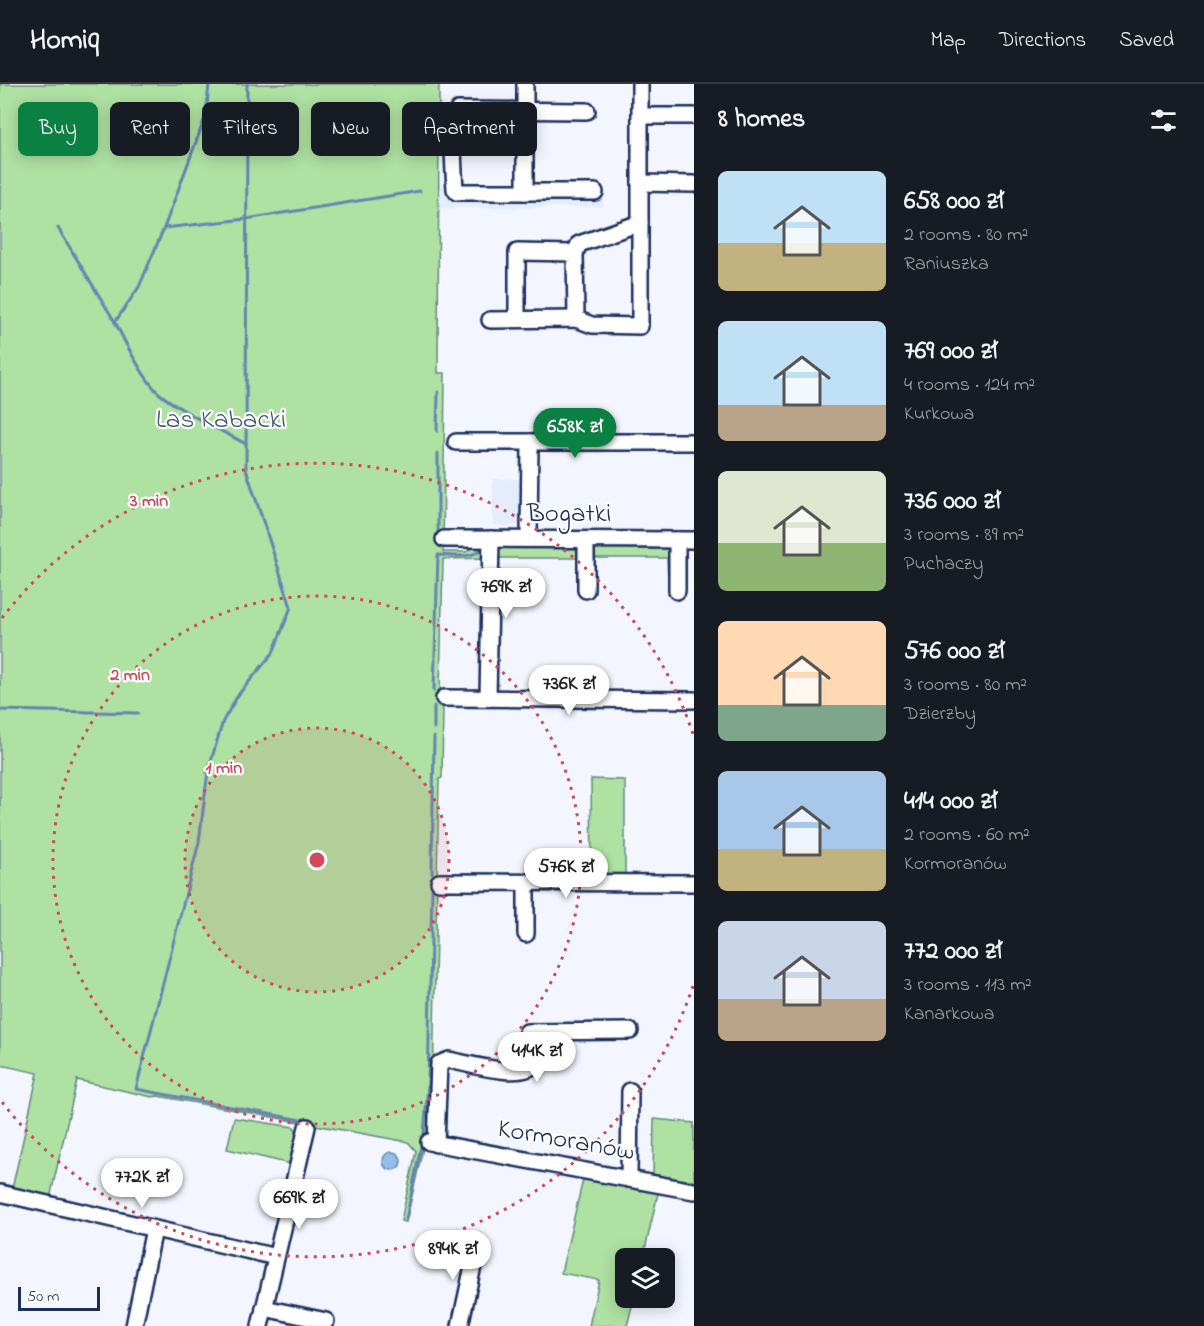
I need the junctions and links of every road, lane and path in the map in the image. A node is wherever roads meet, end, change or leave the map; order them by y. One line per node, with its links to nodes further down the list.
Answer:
1 (525, 84): 3 (street)
2 (640, 84): 6 (street)
3 (525, 102)
4 (537, 111): 5 (street)
5 (587, 111)
6 (640, 116): 7 (street); 10 (street)
7 (694, 116)
8 (453, 156): 12 (street)
9 (525, 156): 12 (street)
10 (640, 183): 11 (street); 14 (street)
11 (694, 184)
12 (525, 192): 13 (street)
13 (595, 192)
14 (640, 223): 15 (street); 17 (street)
15 (575, 253): 16 (street); 17 (street)
16 (517, 319): 17 (street); 18 (street)
17 (576, 319)
18 (489, 320)
19 (456, 442): 20 (street)
20 (530, 442): 21 (street); 24 (street)
21 (694, 442)
22 (444, 539): 23 (street, Bogatki)
23 (491, 539): 24 (street, Bogatki); 31 (street)
24 (529, 539): 25 (street, Bogatki)
25 (586, 540): 26 (street, Bogatki); 28 (street)
26 (677, 540): 27 (street, Bogatki); 29 (street)
27 (694, 540)
28 (586, 590)
29 (677, 591)
30 (444, 698): 31 (street)
31 (488, 698): 32 (street)
32 (694, 700)
33 (439, 882): 34 (street)
34 (526, 882): 35 (street); 36 (street)
35 (694, 883)
36 (526, 934)
37 (630, 1031): 40 (street, Kormoranów)
38 (630, 1090): 40 (street)
39 (307, 1127): 45 (street)
40 (629, 1179): 41 (street, Kormoranów)
41 (694, 1191)
42 (0, 1193): 43 (street)
43 (154, 1229): 45 (street); 48 (street)
44 (478, 1243): 50 (street)
45 (276, 1257): 46 (street)
46 (264, 1308): 47 (street); 49 (street)
47 (326, 1321)
48 (134, 1326)
49 (260, 1326)
50 (460, 1326)

